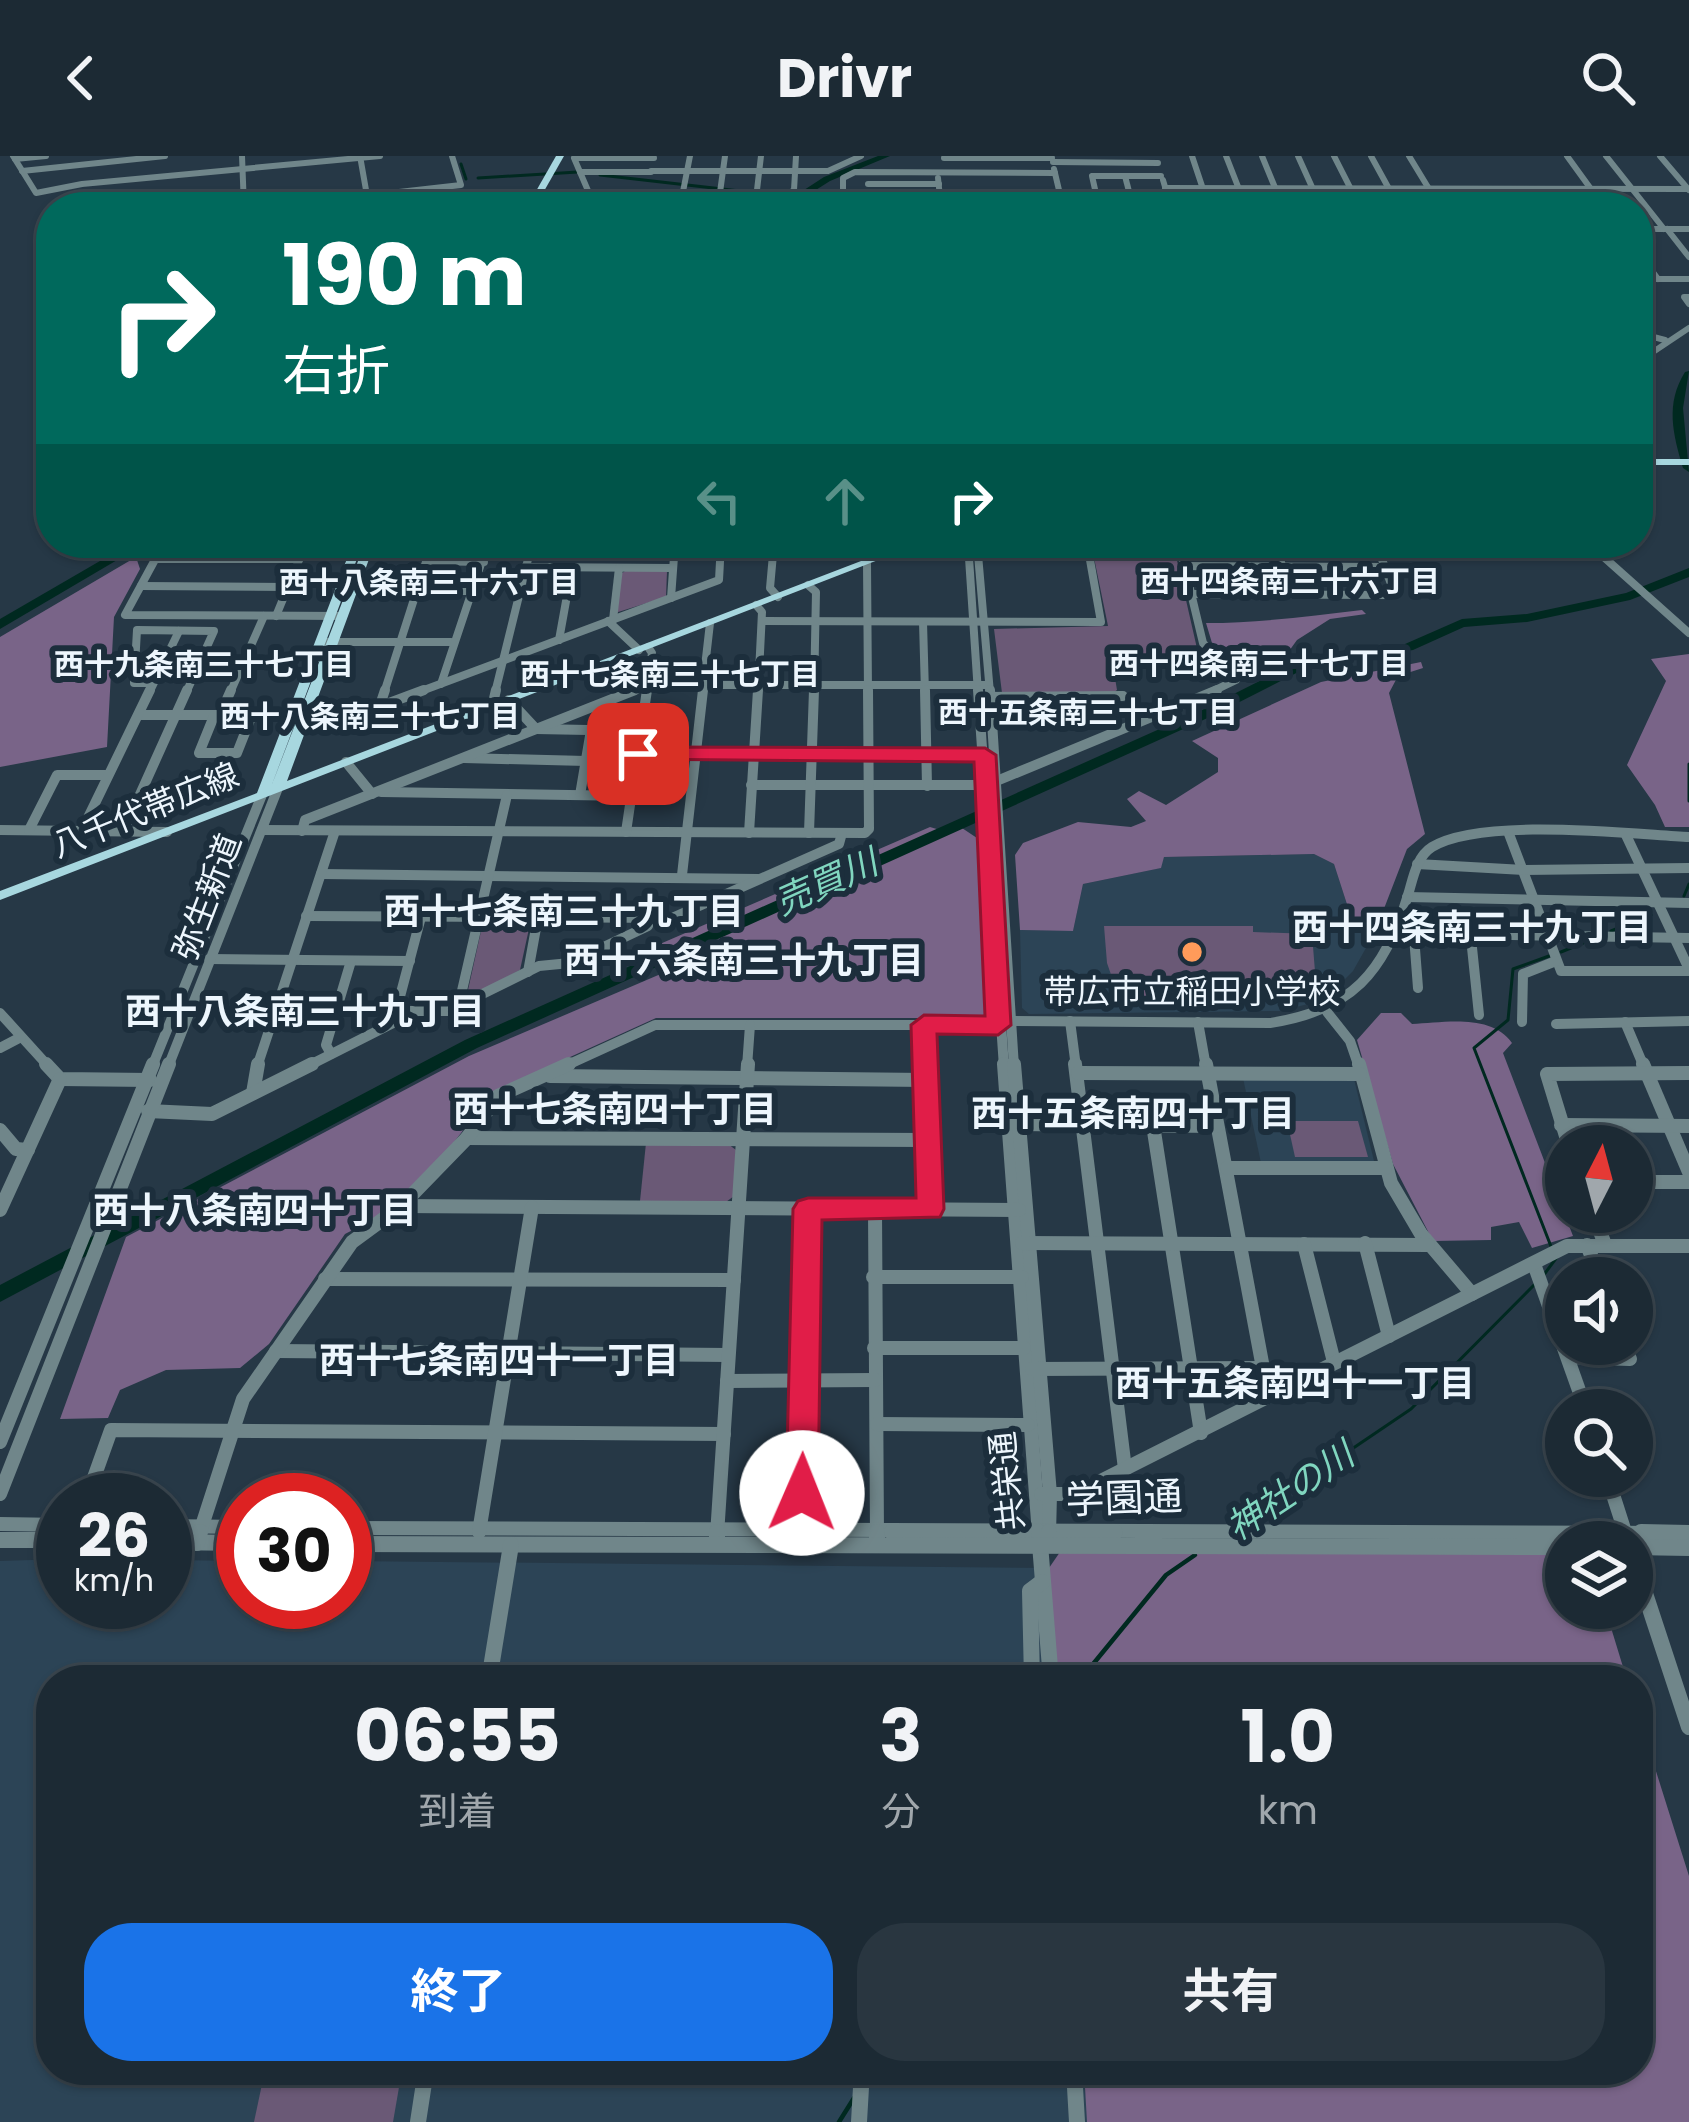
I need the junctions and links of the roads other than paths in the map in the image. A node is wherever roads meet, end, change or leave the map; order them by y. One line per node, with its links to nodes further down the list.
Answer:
1 (46, 156): 26 (street)
2 (165, 156): 27 (street)
3 (242, 156): 30 (street)
4 (380, 156): 24 (street)
5 (452, 156): 63 (street)
6 (556, 156): 64 (main road)
7 (690, 156): 35 (street)
8 (724, 156): 36 (street)
9 (761, 156): 37 (street)
10 (796, 156): 38 (street)
11 (829, 156): 39 (street)
12 (861, 156): 39 (street)
13 (942, 156): 28 (street); 42 (street)
14 (1192, 156): 50 (street)
15 (1226, 156): 51 (street)
16 (1262, 156): 52 (street)
17 (1298, 156): 53 (street)
18 (1334, 156): 54 (street)
19 (1371, 156): 55 (street)
20 (1409, 156): 56 (street)
21 (1567, 156): 57 (street)
22 (1606, 156): 58 (street)
23 (1660, 156): 31 (street)
24 (360, 157): 30 (street); 62 (street)
25 (654, 157): 34 (street); 40 (street)
26 (14, 158): 33 (street)
27 (126, 158): 33 (street); 46 (street)
28 (1052, 159): 29 (street); 43 (street)
29 (1157, 159): 45 (street)
30 (243, 169): 46 (street); 61 (street)
31 (1673, 170): 32 (street); 59 (street)
32 (1689, 170)
33 (22, 171): 88 (street)
34 (651, 171): 35 (street); 41 (street); 67 (street)
35 (687, 171): 36 (street); 68 (street)
36 (723, 171): 37 (street); 69 (street)
37 (759, 171): 38 (street); 70 (street)
38 (794, 171): 39 (street); 71 (street)
39 (828, 171)
40 (580, 172): 41 (street); 65 (street)
41 (626, 172): 66 (street)
42 (941, 172): 43 (street); 48 (street); 72 (street); 74 (street)
43 (1055, 173): 75 (street)
44 (1125, 176): 45 (street); 76 (street); 77 (street)
45 (1162, 176): 49 (street)
46 (124, 180): 60 (street)
47 (868, 184): 48 (street)
48 (939, 184): 73 (street)
49 (1165, 188): 50 (street); 78 (street)
50 (1203, 188): 51 (street); 79 (street)
51 (1238, 188): 52 (street); 80 (street)
52 (1275, 188): 53 (street); 81 (street)
53 (1312, 188): 54 (street); 82 (street)
54 (1350, 188): 55 (street); 83 (street)
55 (1389, 188): 56 (street); 84 (street)
56 (1429, 188): 57 (street); 85 (street)
57 (1591, 188): 58 (street); 86 (street)
58 (1632, 189): 59 (street); 87 (street)
59 (1689, 189)
60 (43, 192)
61 (244, 192)
62 (366, 192)
63 (406, 192)
64 (536, 192)
65 (589, 192)
66 (621, 192)
67 (647, 192)
68 (683, 192)
69 (720, 192)
70 (756, 192)
71 (791, 192)
72 (843, 192)
73 (941, 192)
74 (943, 192)
75 (1059, 192)
76 (1096, 192)
77 (1129, 192)
78 (1166, 192)
79 (1204, 192)
80 (1240, 192)
81 (1277, 192)
82 (1314, 192)
83 (1352, 192)
84 (1391, 192)
85 (1431, 192)
86 (1594, 192)
87 (1635, 192)
88 (36, 193)
89 (1653, 214): 91 (street)
90 (1653, 229): 91 (street)
91 (1666, 229): 92 (street); 93 (street)
92 (1689, 229)
93 (1689, 257)
94 (1653, 272): 96 (street)
95 (1653, 279): 96 (street)
96 (1658, 279): 97 (street)
97 (1689, 279)
98 (1689, 328): 100 (street)
99 (1653, 337): 100 (street)
100 (1665, 340): 101 (street)
101 (1653, 350)
102 (1653, 462): 103 (main road)
103 (1689, 462)
104 (353, 558): 142 (main road, 八千代帯広線)
105 (363, 558): 142 (main road, 八千代帯広線)
106 (427, 558): 121 (street)
107 (485, 558): 122 (street)
108 (528, 558): 125 (street)
109 (673, 558): 129 (street)
110 (720, 558): 139 (street)
111 (773, 558): 138 (street)
112 (878, 558): 123 (main road)
113 (974, 558): 148 (street, 共栄通)
114 (1090, 558): 148 (street)
115 (1182, 558): 124 (street)
116 (1279, 558): 126 (street)
117 (1381, 558): 130 (street)
118 (1603, 558): 151 (street)
119 (155, 559): 120 (street); 132 (street)
120 (299, 560): 133 (street)
121 (426, 561): 122 (street); 134 (street)
122 (484, 562): 135 (street)
123 (868, 562): 131 (main road); 146 (street)
124 (1184, 566): 126 (street); 136 (street)
125 (525, 567): 127 (street); 157 (street)
126 (1282, 567): 130 (street); 137 (street)
127 (572, 568): 128 (street); 152 (street)
128 (619, 568): 129 (street); 143 (street)
129 (672, 568): 139 (street)
130 (1385, 568): 137 (street)
131 (808, 585): 138 (main road); 145 (street)
132 (141, 586): 133 (street); 141 (street)
133 (288, 587): 141 (street)
134 (415, 591): 135 (street); 154 (street)
135 (475, 591): 155 (street)
136 (1191, 594): 137 (street); 194 (street)
137 (1291, 595)
138 (778, 597): 140 (main road)
139 (671, 598): 143 (street)
140 (756, 605): 144 (street); 149 (main road)
141 (270, 616): 142 (street); 175 (street)
142 (336, 616): 153 (main road, 八千代帯広線)
143 (610, 621): 152 (street); 156 (street)
144 (762, 621): 145 (street); 162 (street)
145 (816, 622): 146 (street); 163 (street)
146 (868, 622): 147 (street); 164 (street)
147 (923, 622): 148 (street); 165 (street)
148 (979, 622): 166 (street, 共栄通)
149 (710, 623): 156 (main road); 161 (street)
150 (178, 631): 158 (street); 158 (street); 174 (street)
151 (1689, 633)
152 (559, 640): 157 (street)
153 (326, 642): 154 (street); 172 (main road, 八千代帯広線)
154 (399, 642): 155 (street); 169 (street)
155 (452, 642): 159 (street)
156 (644, 649): 160 (street); 168 (main road)
157 (500, 662): 159 (street); 170 (street)
158 (153, 683): 173 (street)
159 (441, 684): 169 (street)
160 (648, 685): 161 (street); 176 (street); 178 (street)
161 (702, 685): 162 (street); 182 (street)
162 (757, 685): 163 (street); 180 (street)
163 (814, 685): 164 (street); 183 (street)
164 (869, 685): 165 (street); 181 (street)
165 (924, 686): 166 (street); 184 (street)
166 (985, 691): 167 (street); 185 (street, 共栄通)
167 (1123, 696)
168 (509, 700): 170 (main road); 176 (street)
169 (379, 707): 172 (street)
170 (492, 707): 188 (main road)
171 (252, 715): 172 (street); 175 (street); 175 (street)
172 (298, 715): 195 (main road, 八千代帯広線); 197 (main road, 八千代帯広線)
173 (139, 716): 174 (street); 189 (street)
174 (175, 716): 175 (street); 204 (street)
175 (218, 716)
176 (536, 729): 177 (street); 186 (street)
177 (591, 730): 178 (street); 187 (street)
178 (640, 730): 179 (street)
179 (638, 754): 182 (street); 200 (street)
180 (753, 754): 182 (street); 183 (street); 190 (street)
181 (869, 754): 183 (street); 184 (street); 192 (street)
182 (694, 755): 211 (street)
183 (810, 755): 191 (street)
184 (926, 755): 185 (street); 193 (street)
185 (990, 755): 194 (street, 共栄通)
186 (463, 758): 187 (street); 196 (street)
187 (586, 761): 199 (street)
188 (346, 762): 195 (main road); 196 (street)
189 (108, 775): 202 (street); 203 (street)
190 (752, 785): 191 (street); 212 (street)
191 (809, 786): 192 (street); 213 (street)
192 (869, 786): 193 (street); 214 (street)
193 (927, 786): 194 (street)
194 (992, 787): 258 (street, 共栄通)
195 (278, 788): 197 (main road); 205 (street, 弥生新道)
196 (376, 793): 198 (street); 206 (street)
197 (262, 794): 209 (main road, 八千代帯広線); 242 (street, 弥生新道)
198 (507, 795): 199 (street); 208 (street)
199 (580, 795): 200 (street)
200 (631, 796): 210 (street)
201 (0, 830): 202 (street)
202 (29, 830): 203 (street)
203 (82, 830): 204 (street)
204 (124, 830): 209 (street)
205 (262, 830): 206 (street); 243 (street, 弥生新道)
206 (302, 830): 207 (street)
207 (335, 831): 208 (street); 222 (street)
208 (498, 831): 210 (street); 223 (street)
209 (167, 832): 226 (main road, 八千代帯広線)
210 (626, 832): 211 (street)
211 (686, 833): 212 (street); 224 (street)
212 (749, 833): 213 (street)
213 (809, 833): 214 (street)
214 (842, 833): 225 (street)
215 (1509, 834): 216 (street); 218 (street); 221 (street)
216 (1626, 835): 217 (street); 219 (street)
217 (1689, 837)
218 (1417, 864): 221 (street); 227 (street)
219 (1643, 868): 220 (street); 221 (street); 229 (street)
220 (1689, 868)
221 (1525, 870): 228 (street)
222 (321, 874): 223 (street); 231 (street)
223 (489, 874): 224 (street); 233 (street)
224 (682, 875): 225 (street)
225 (759, 880): 235 (street)
226 (0, 896)
227 (1407, 897): 228 (street); 236 (street)
228 (1537, 903): 229 (street); 239 (street)
229 (1658, 903): 230 (street); 240 (street)
230 (1689, 903)
231 (306, 916): 232 (street); 244 (street)
232 (421, 916): 233 (street); 246 (street)
233 (479, 916): 234 (street); 251 (street)
234 (538, 917): 235 (street); 249 (street)
235 (650, 919): 249 (street)
236 (1396, 933): 237 (street); 253 (street)
237 (1414, 936): 238 (street); 250 (street)
238 (1471, 938): 239 (street); 255 (street)
239 (1548, 938): 240 (street); 247 (street)
240 (1674, 938): 241 (street); 248 (street)
241 (1689, 938)
242 (196, 959): 243 (street); 276 (street, 弥生新道)
243 (211, 959): 244 (street); 277 (street, 弥生新道)
244 (292, 960): 245 (street); 279 (street)
245 (351, 961): 246 (street); 267 (street)
246 (410, 961): 252 (street)
247 (1556, 961): 248 (street); 260 (street)
248 (1689, 970)
249 (528, 971): 251 (street)
250 (1418, 988)
251 (464, 1004): 252 (street)
252 (397, 1011): 267 (street)
253 (1327, 1012): 259 (street); 271 (street)
254 (0, 1013): 265 (street)
255 (1479, 1015)
256 (1070, 1021): 258 (street); 259 (street); 270 (street)
257 (1689, 1021): 261 (street)
258 (1002, 1022): 264 (street); 282 (street, 共栄通)
259 (1198, 1022): 273 (street)
260 (1522, 1022)
261 (1625, 1022): 263 (street); 268 (street)
262 (749, 1024): 264 (street); 272 (street); 275 (street)
263 (1556, 1024)
264 (924, 1025): 278 (street)
265 (21, 1037): 266 (street); 274 (street)
266 (0, 1048)
267 (331, 1054): 279 (street)
268 (1646, 1072): 269 (street); 284 (street); 286 (street)
269 (1689, 1072)
270 (1078, 1073): 273 (street); 283 (street)
271 (1360, 1074): 273 (street); 296 (street)
272 (547, 1075): 275 (street); 291 (street)
273 (1209, 1075): 288 (street)
274 (60, 1078): 276 (street); 294 (street)
275 (746, 1078): 278 (street); 292 (street)
276 (146, 1080): 277 (street); 280 (street, 弥生新道)
277 (164, 1080): 281 (street, 弥生新道)
278 (926, 1081): 293 (street)
279 (253, 1093): 281 (street)
280 (134, 1110): 281 (street); 349 (street, 弥生新道)
281 (151, 1112): 352 (street, 弥生新道)
282 (1012, 1124): 283 (street); 307 (street, 共栄通)
283 (1083, 1125): 287 (street); 310 (street)
284 (1561, 1125)
285 (1653, 1125): 286 (street)
286 (1669, 1125): 289 (street); 297 (street)
287 (1153, 1126): 288 (street); 312 (street)
288 (1217, 1126): 295 (street)
289 (1689, 1126)
290 (0, 1130): 294 (street)
291 (467, 1138): 292 (street); 300 (street)
292 (743, 1139): 293 (street); 302 (street)
293 (927, 1140): 304 (street)
294 (28, 1150): 305 (street)
295 (1227, 1168): 296 (street); 311 (street)
296 (1384, 1168): 315 (street)
297 (1689, 1172)
298 (1653, 1182): 299 (street)
299 (1689, 1182)
300 (401, 1206): 301 (street); 323 (street)
301 (532, 1207): 302 (street); 325 (street)
302 (738, 1209): 303 (street); 324 (street)
303 (808, 1209): 306 (street); 339 (street)
304 (930, 1209): 306 (street); 307 (street)
305 (0, 1210)
306 (875, 1210): 321 (street)
307 (1019, 1210): 309 (street, 共栄通)
308 (1601, 1233): 317 (street)
309 (1022, 1243): 310 (street); 322 (street, 共栄通)
310 (1097, 1243): 312 (street); 335 (street)
311 (1239, 1243): 312 (street); 313 (street); 337 (street)
312 (1169, 1244): 336 (street)
313 (1304, 1244): 314 (street); 334 (street)
314 (1365, 1244): 315 (street); 328 (street)
315 (1429, 1245): 327 (street)
316 (1587, 1245): 317 (street); 319 (street); 320 (street)
317 (1605, 1245): 318 (street)
318 (1689, 1246)
319 (1592, 1257)
320 (1534, 1264): 326 (street); 327 (street)
321 (873, 1277): 322 (street); 329 (street)
322 (1025, 1277): 330 (street, 共栄通); 338 (street, 共栄通)
323 (325, 1279): 325 (street); 331 (street)
324 (734, 1280): 325 (street); 333 (street)
325 (519, 1281): 332 (street)
326 (1545, 1293)
327 (1472, 1294): 328 (street)
328 (1388, 1336): 334 (street)
329 (874, 1348): 330 (street); 340 (street)
330 (1024, 1348): 338 (street, 共栄通)
331 (276, 1351): 332 (street); 345 (street)
332 (507, 1354): 333 (street); 346 (street)
333 (728, 1355): 341 (street)
334 (1334, 1362): 342 (street)
335 (1111, 1368): 336 (street); 338 (street); 350 (street)
336 (1189, 1368): 337 (street); 347 (street)
337 (1263, 1368): 342 (street)
338 (1032, 1369): 344 (street, 共栄通); 353 (street, 共栄通)
339 (804, 1379): 340 (street); 341 (street); 365 (street)
340 (875, 1380): 343 (street)
341 (727, 1381): 348 (street)
342 (1272, 1394): 347 (street)
343 (877, 1424): 344 (street); 369 (street)
344 (1028, 1426): 353 (street, 共栄通)
345 (231, 1430): 346 (street); 351 (street); 360 (street)
346 (495, 1432): 348 (street); 362 (street)
347 (1201, 1433): 350 (street)
348 (724, 1434): 364 (street)
349 (0, 1442)
350 (1125, 1469): 353 (street)
351 (96, 1473)
352 (0, 1494)
353 (1042, 1494): 366 (street, 共栄通)
354 (0, 1524): 355 (street)
355 (36, 1525)
356 (372, 1530): 362 (street, 学園通)
357 (216, 1532): 360 (street)
358 (192, 1533): 360 (street)
359 (1689, 1533): 370 (street, 学園通)
360 (200, 1535): 361 (street); 363 (street)
361 (192, 1537)
362 (477, 1537): 364 (street, 学園通); 372 (street, 学園通); 373 (street, 学園通)
363 (216, 1538)
364 (717, 1538): 365 (street, 学園通); 373 (street, 学園通)
365 (801, 1539): 369 (street, 学園通)
366 (1043, 1539): 369 (street, 学園通); 371 (street, 学園通); 375 (street, 学園通); 377 (street, 共栄通)
367 (0, 1540): 368 (street)
368 (36, 1540)
369 (877, 1540)
370 (1653, 1540)
371 (1545, 1541)
372 (372, 1543)
373 (512, 1545): 379 (street)
374 (1653, 1546): 376 (street, 学園通)
375 (1545, 1547)
376 (1689, 1549)
377 (1042, 1582): 380 (street); 381 (street)
378 (1653, 1617): 382 (street)
379 (492, 1665)
380 (1032, 1665)
381 (1050, 1665)
382 (1689, 1726)
383 (424, 2085): 386 (street)
384 (861, 2085): 387 (street)
385 (1075, 2085): 388 (street)
386 (418, 2122)
387 (859, 2122)
388 (1077, 2122)

